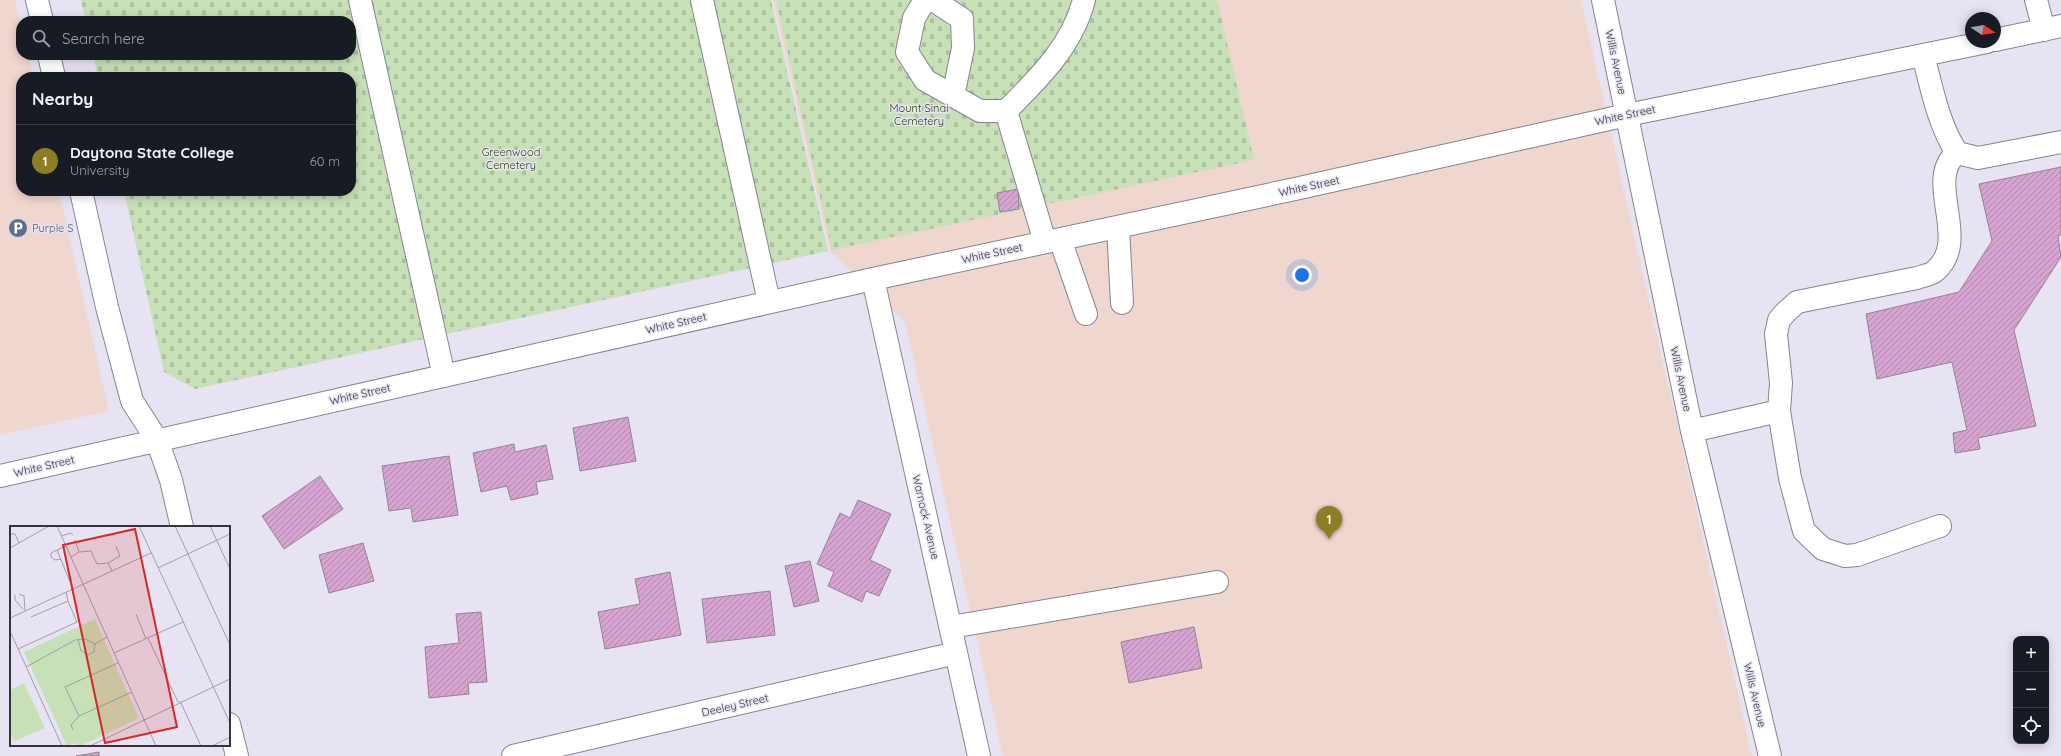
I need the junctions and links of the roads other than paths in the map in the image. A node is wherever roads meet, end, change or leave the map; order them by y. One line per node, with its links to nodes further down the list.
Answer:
1 (37, 0): 9 (street)
2 (360, 0): 28 (street)
3 (702, 0): 25 (street)
4 (925, 0): 16 (street)
5 (934, 0): 16 (street)
6 (1084, 0): 17 (street)
7 (1603, 0): 18 (street, Willis Avenue)
8 (2036, 0): 10 (street)
9 (41, 16)
10 (2053, 28): 11 (street)
11 (2001, 39)
12 (1965, 47): 13 (street, White Street)
13 (1924, 56): 18 (street, White Street); 20 (street)
14 (50, 60): 15 (street)
15 (53, 72)
16 (953, 96): 17 (street)
17 (1006, 111): 23 (street)
18 (1627, 115): 22 (street, White Street); 30 (street, Willis Avenue)
19 (2061, 142): 20 (street)
20 (1957, 153): 29 (street)
21 (82, 196): 31 (street)
22 (1118, 227): 23 (street, White Street); 26 (street)
23 (1053, 240): 24 (street, White Street); 27 (street)
24 (873, 279): 25 (street, White Street); 36 (street, Warnock Avenue)
25 (769, 302): 28 (street, White Street)
26 (1122, 303)
27 (1086, 314)
28 (444, 376): 31 (street, White Street)
29 (1779, 411): 30 (street); 34 (street)
30 (1692, 431): 42 (street, Willis Avenue)
31 (157, 440): 32 (street, White Street); 33 (street)
32 (0, 476)
33 (182, 526)
34 (1940, 526)
35 (1217, 582): 36 (street)
36 (951, 627): 37 (street, Warnock Avenue)
37 (956, 653): 40 (street, Deeley Street); 41 (street, Warnock Avenue)
38 (230, 728): 39 (street)
39 (237, 756)
40 (513, 756)
41 (979, 756)
42 (1770, 756)

